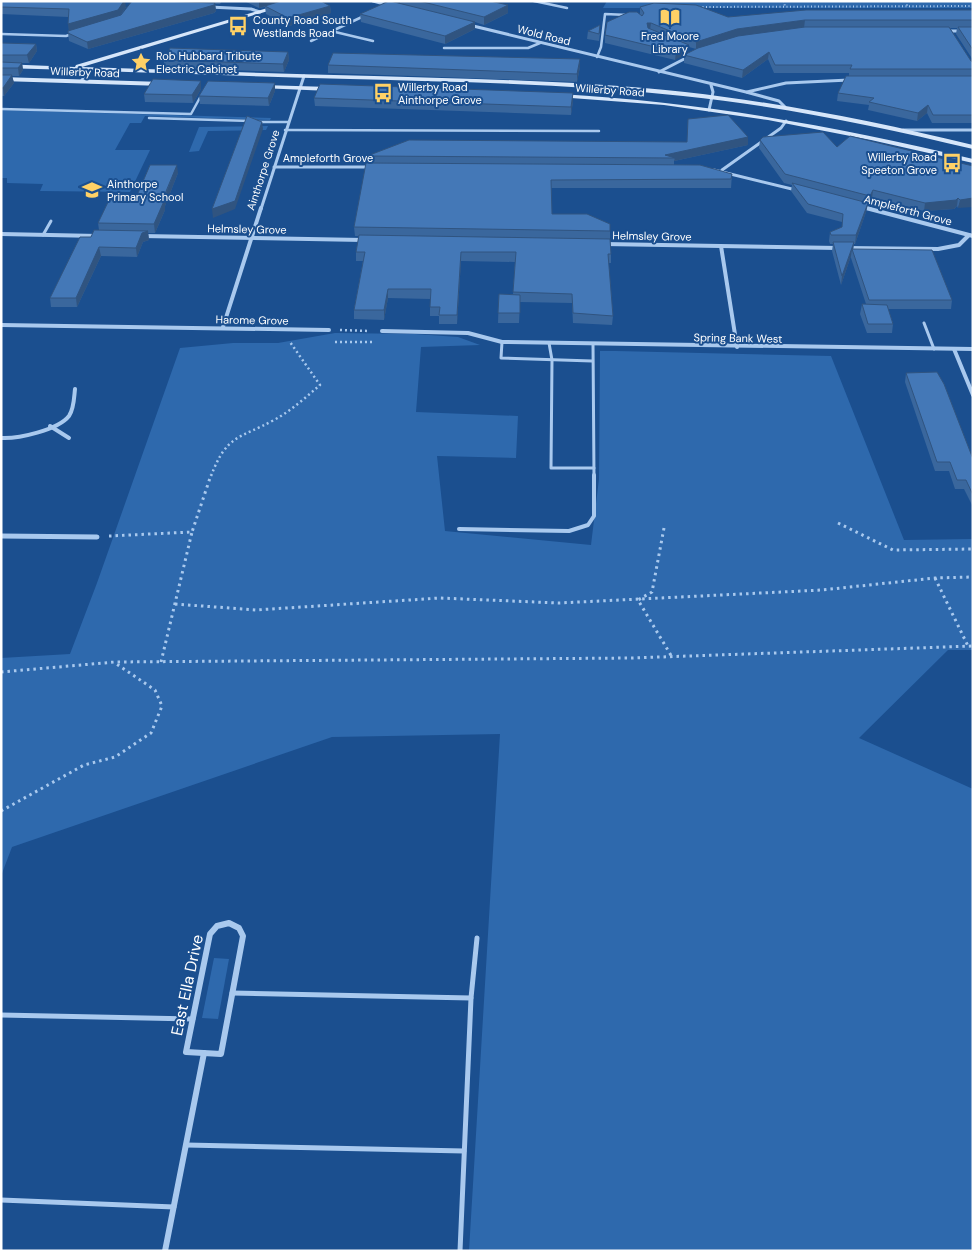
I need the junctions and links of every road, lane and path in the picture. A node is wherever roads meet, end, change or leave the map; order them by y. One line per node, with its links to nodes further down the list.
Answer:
1 (298, 1): 14 (street)
2 (373, 1): 6 (street)
3 (534, 1): 12 (lane)
4 (784, 1): 11 (path)
5 (906, 1): 7 (path)
6 (389, 6): 13 (lane)
7 (907, 6): 8 (path); 11 (path)
8 (973, 6)
9 (206, 7): 14 (street)
10 (690, 7): 11 (path)
11 (785, 7)
12 (567, 8)
13 (381, 9)
14 (260, 12): 28 (street)
15 (632, 15): 31 (lane)
16 (364, 16): 18 (lane)
17 (465, 24): 27 (street, Wold Road)
18 (331, 31): 25 (lane); 26 (lane)
19 (941, 31): 20 (street)
20 (950, 31): 21 (street); 24 (street)
21 (973, 31)
22 (75, 33): 23 (lane)
23 (1, 34)
24 (955, 38)
25 (311, 41)
26 (373, 42)
27 (540, 43): 29 (lane); 31 (street, Wold Road)
28 (141, 48): 32 (street); 34 (street)
29 (444, 48)
30 (696, 53): 37 (street)
31 (597, 57): 37 (street, Wold Road)
32 (127, 58): 35 (street); 36 (street)
33 (1, 66): 34 (street, Willerby Road)
34 (71, 68): 35 (street, Willerby Road)
35 (90, 69): 36 (street, Willerby Road); 41 (lane)
36 (136, 71): 38 (street, Willerby Road)
37 (659, 72): 43 (street, Wold Road)
38 (304, 76): 45 (street, Ainthorpe Grove); 50 (street, Willerby Road)
39 (1, 79): 41 (street, Willerby Road)
40 (856, 80): 48 (street)
41 (81, 82): 42 (street, Willerby Road)
42 (170, 84)
43 (711, 85): 48 (street, Wold Road); 50 (street)
44 (253, 87): 45 (street)
45 (299, 88): 46 (street); 56 (street, Ainthorpe Grove)
46 (336, 89)
47 (203, 92): 52 (lane)
48 (746, 92): 51 (street, Wold Road)
49 (555, 96): 53 (street, Willerby Road)
50 (712, 97): 51 (street, Willerby Road); 53 (street)
51 (785, 107): 58 (street, Willerby Road)
52 (1, 109)
53 (710, 110): 55 (street, Willerby Road)
54 (149, 118): 56 (lane)
55 (786, 121): 62 (street, Willerby Road); 66 (street)
56 (288, 122): 57 (street, Ainthorpe Grove)
57 (285, 130): 60 (lane); 63 (street, Ainthorpe Grove)
58 (903, 130): 59 (street); 61 (street, Willerby Road)
59 (973, 130)
60 (599, 131)
61 (973, 147)
62 (973, 161)
63 (274, 167): 64 (street, Ampleforth Grove); 75 (street, Ainthorpe Grove)
64 (373, 167)
65 (705, 169): 66 (street)
66 (722, 170): 67 (street)
67 (801, 191)
68 (858, 206): 74 (street, Ampleforth Grove)
69 (51, 221): 71 (lane)
70 (1, 234): 71 (street)
71 (43, 235): 72 (street)
72 (102, 236)
73 (132, 236): 75 (street, Helmsley Grove)
74 (971, 236): 78 (street, Helmsley Grove)
75 (251, 238): 76 (street, Helmsley Grove); 81 (street, Ainthorpe Grove)
76 (365, 240)
77 (598, 244): 78 (street, Helmsley Grove)
78 (721, 246): 88 (street)
79 (924, 323): 89 (lane)
80 (1, 325): 81 (street, Harome Grove)
81 (223, 327): 82 (street, Harome Grove)
82 (329, 330): 83 (path)
83 (382, 331): 85 (street)
84 (290, 341): 103 (path)
85 (502, 342): 86 (street, Spring Bank West); 92 (lane)
86 (549, 343): 87 (street, Spring Bank West); 92 (lane)
87 (593, 344): 88 (street, Spring Bank West); 93 (lane)
88 (737, 347): 89 (street, Spring Bank West)
89 (934, 349): 90 (street, Spring Bank West)
90 (954, 349): 91 (street, Spring Bank West); 95 (street)
91 (973, 349)
92 (552, 360): 93 (lane); 99 (lane)
93 (592, 361): 99 (lane)
94 (75, 389): 96 (street)
95 (973, 396)
96 (50, 426): 97 (street); 98 (street)
97 (1, 438)
98 (69, 438)
99 (594, 468): 102 (lane)
100 (838, 523): 106 (path)
101 (664, 528): 109 (path)
102 (459, 529)
103 (192, 532): 105 (path); 110 (path)
104 (2, 537): 105 (street)
105 (97, 537)
106 (973, 548)
107 (973, 577): 108 (path)
108 (935, 578): 109 (path); 111 (path)
109 (638, 600): 110 (path); 113 (path)
110 (175, 604): 115 (path)
111 (968, 646): 112 (path); 113 (path)
112 (973, 646)
113 (672, 657): 115 (path)
114 (114, 662): 115 (path); 116 (path); 117 (path)
115 (161, 662)
116 (1, 672)
117 (1, 811)
118 (477, 938): 120 (lane)
119 (232, 993): 120 (lane); 122 (street, East Ella Drive); 123 (street, East Ella Drive)
120 (471, 998): 125 (lane)
121 (1, 1015): 122 (lane)
122 (193, 1019): 123 (street, East Ella Drive)
123 (204, 1053): 124 (street)
124 (186, 1145): 125 (lane); 127 (street)
125 (464, 1151): 129 (lane)
126 (1, 1200): 127 (lane)
127 (174, 1206): 128 (street)
128 (165, 1251)
129 (460, 1251)

